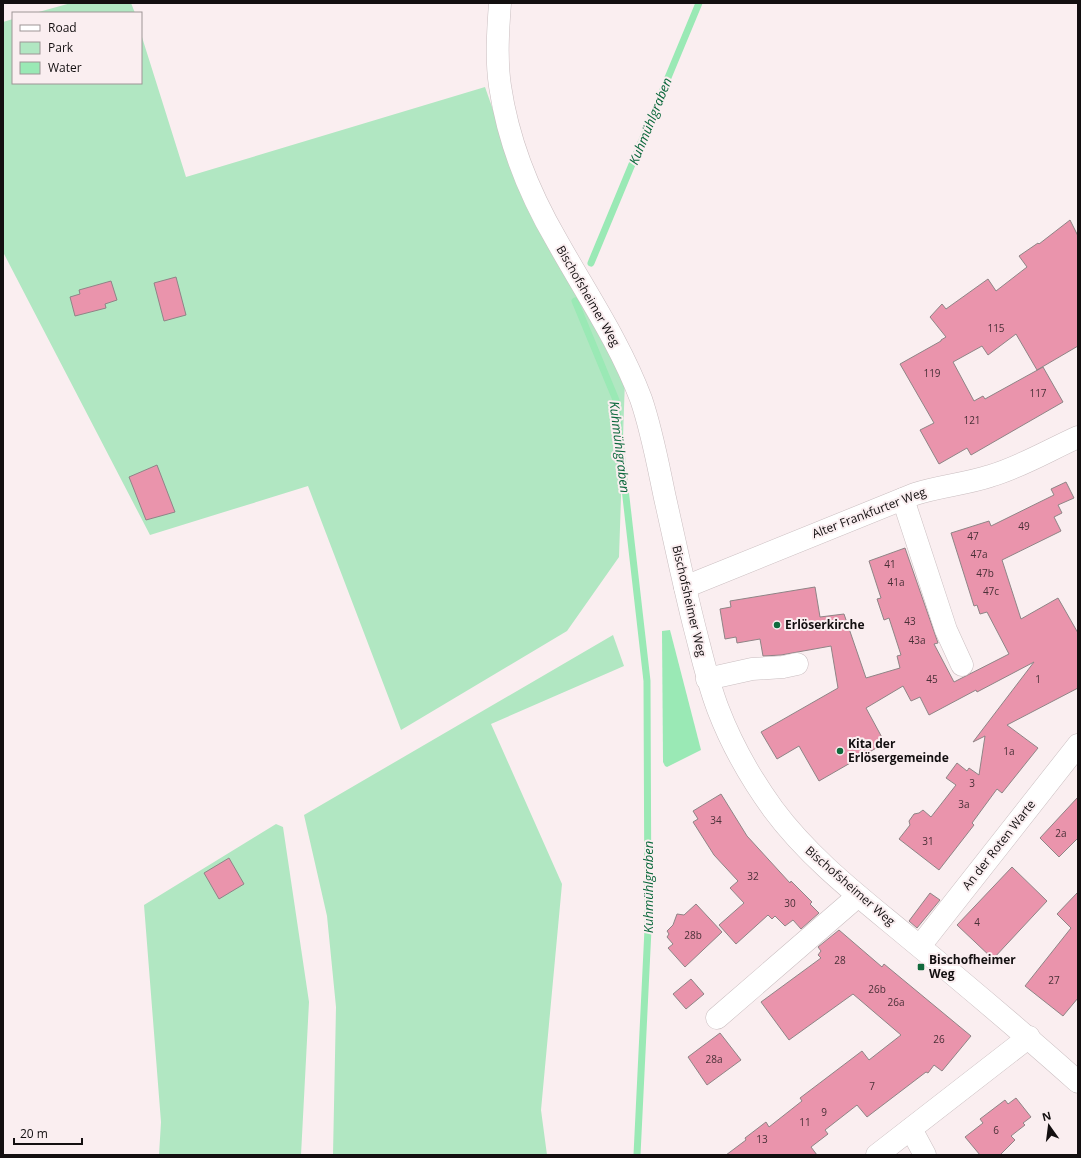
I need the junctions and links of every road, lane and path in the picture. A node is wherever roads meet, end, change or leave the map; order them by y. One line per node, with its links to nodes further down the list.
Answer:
1 (500, 3): 4 (street, Bischofsheimer Weg)
2 (1078, 437): 3 (street, Alter Frankfurter Weg)
3 (903, 499): 4 (street, Alter Frankfurter Weg); 6 (street)
4 (685, 587): 7 (street, Bischofsheimer Weg)
5 (797, 664): 7 (street)
6 (962, 665)
7 (707, 679): 9 (street, Bischofsheimer Weg)
8 (1078, 745): 10 (street, An der Roten Warte)
9 (858, 896): 10 (street, Bischofsheimer Weg); 11 (street)
10 (920, 946): 12 (street, Bischofsheimer Weg)
11 (717, 1018)
12 (1028, 1037): 13 (street, Bischofsheimer Weg); 14 (street)
13 (1078, 1082)
14 (911, 1129): 15 (street); 16 (street)
15 (876, 1155)
16 (925, 1155)

